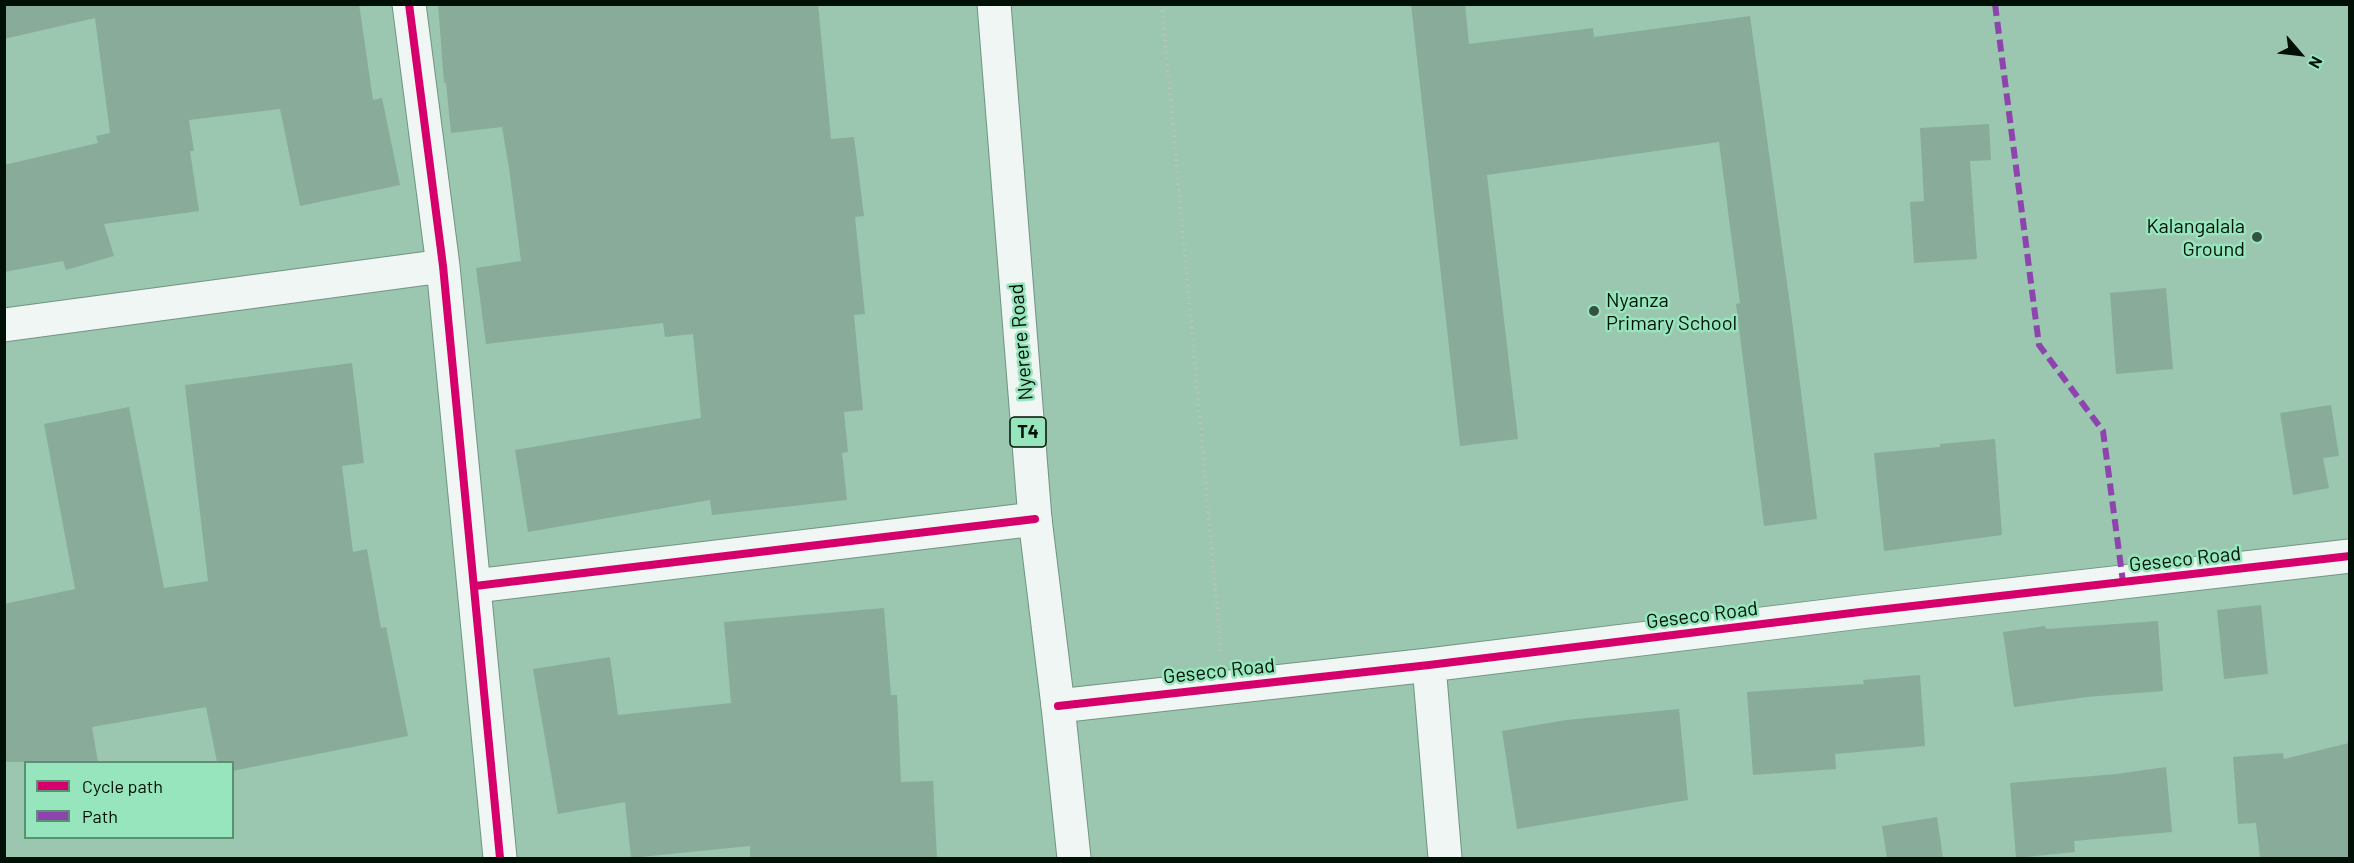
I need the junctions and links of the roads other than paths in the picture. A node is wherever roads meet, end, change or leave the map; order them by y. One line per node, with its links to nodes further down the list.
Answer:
1 (409, 4): 3 (main road)
2 (994, 4): 5 (main road, Nyerere Road / T4)
3 (443, 266): 4 (main road); 7 (main road)
4 (4, 325)
5 (1035, 519): 7 (main road); 9 (main road, Nyerere Road / T4)
6 (2349, 555): 8 (main road, Geseco Road)
7 (475, 586): 10 (main road)
8 (1429, 665): 9 (main road, Geseco Road); 12 (main road)
9 (1058, 706): 11 (main road, Nyerere Road / T4)
10 (500, 858)
11 (1074, 858)
12 (1445, 858)

